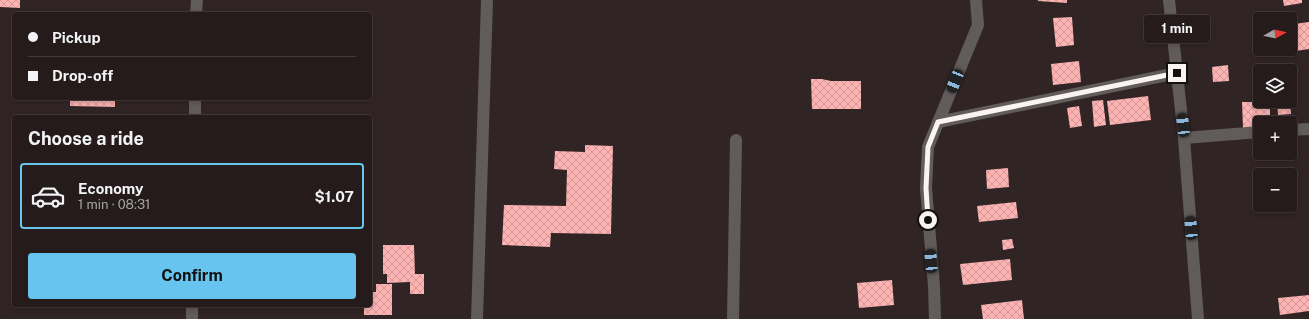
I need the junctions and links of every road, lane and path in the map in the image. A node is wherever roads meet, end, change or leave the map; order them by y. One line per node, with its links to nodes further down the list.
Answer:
1 (197, 0): 5 (street)
2 (488, 0): 17 (street)
3 (976, 0): 9 (street)
4 (1169, 0): 6 (street)
5 (196, 12)
6 (1177, 73): 9 (street); 13 (street)
7 (195, 100): 8 (street)
8 (195, 115)
9 (938, 122): 19 (street)
10 (1309, 129): 11 (street)
11 (1297, 130)
12 (1253, 133): 13 (street)
13 (1184, 138): 20 (street)
14 (736, 140): 18 (street)
15 (192, 307): 16 (street)
16 (192, 319)
17 (477, 319)
18 (733, 319)
19 (935, 319)
20 (1198, 319)

